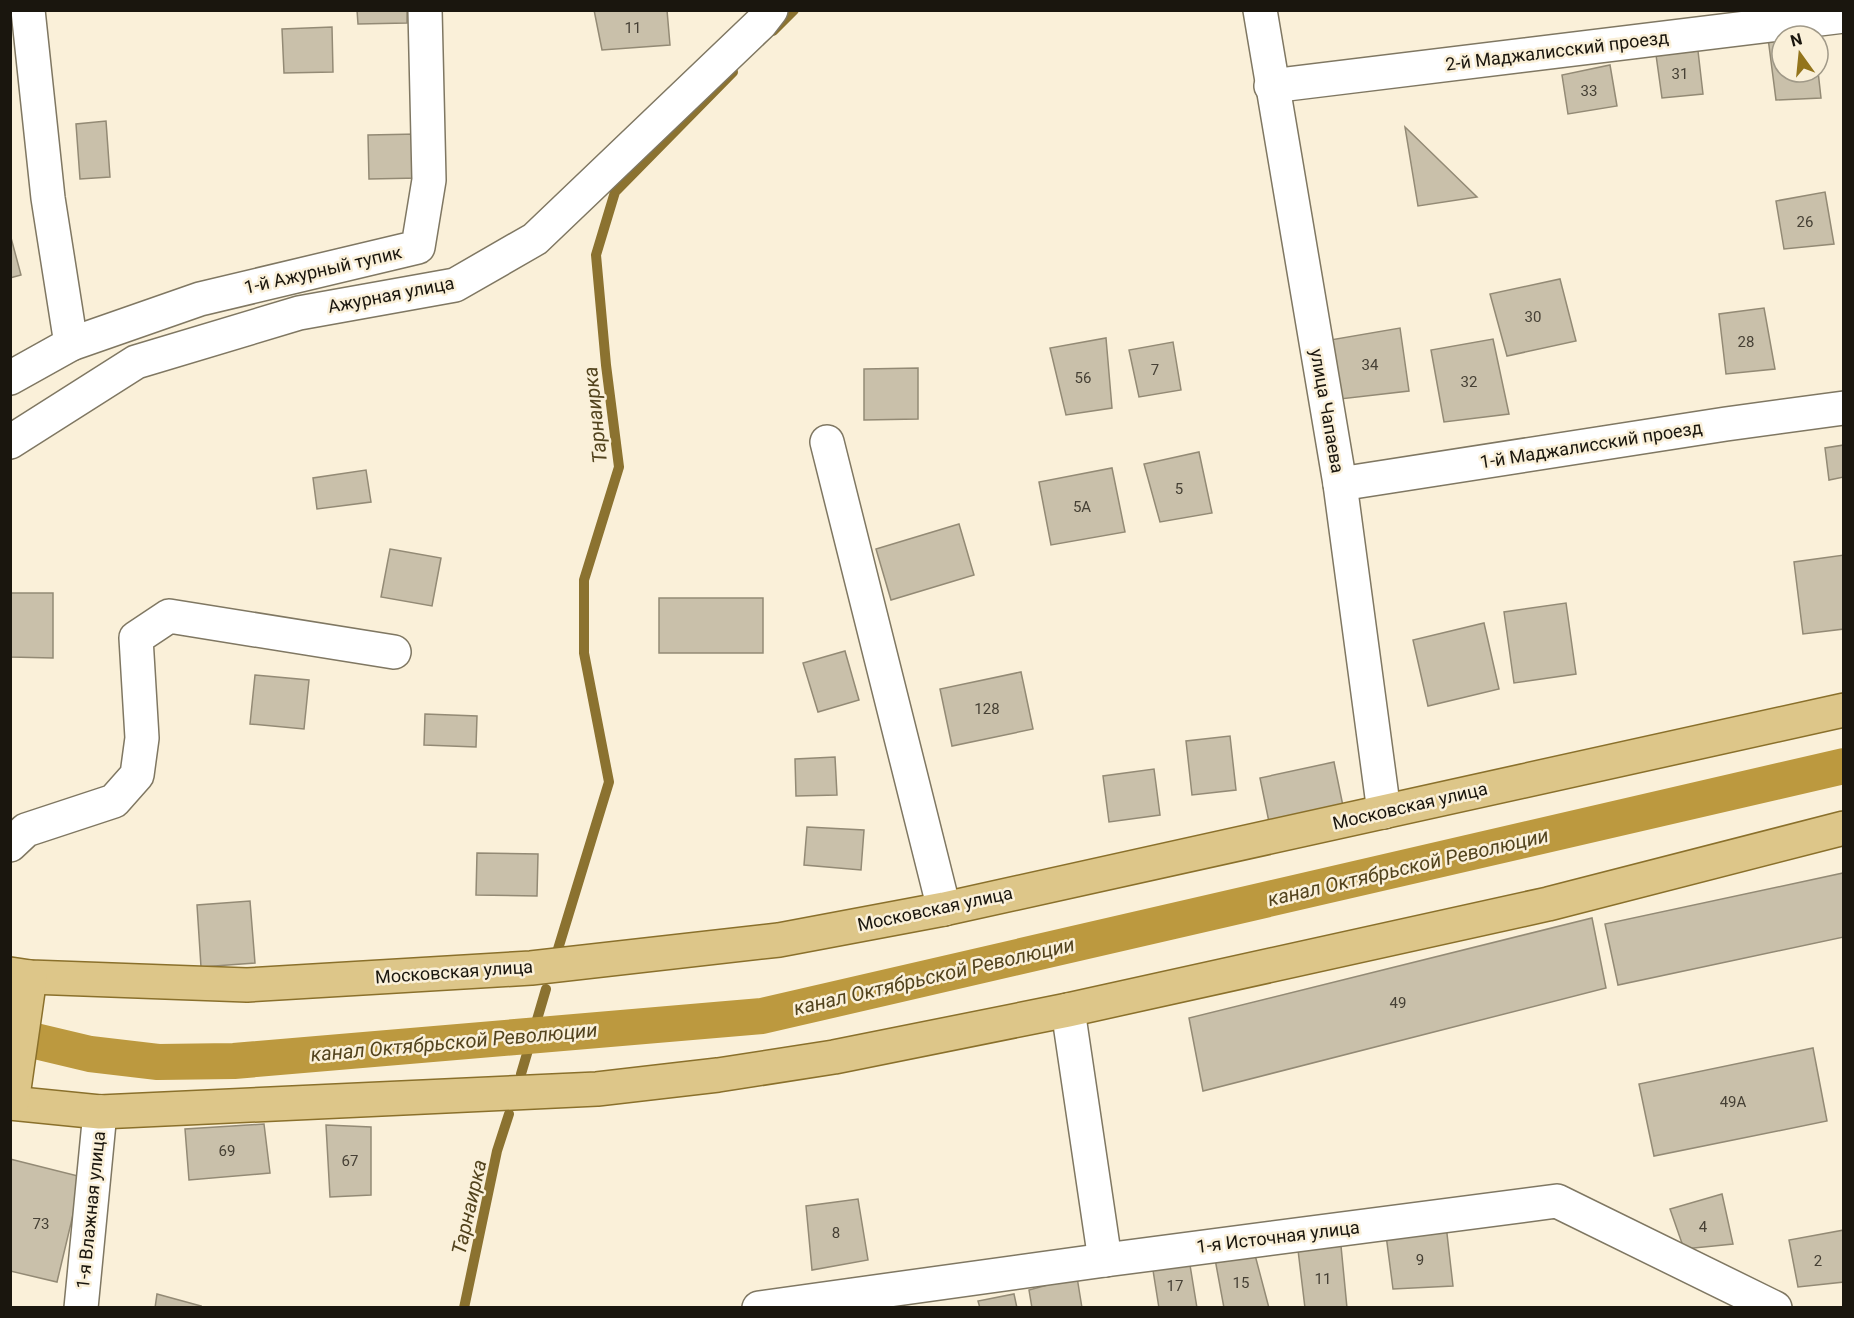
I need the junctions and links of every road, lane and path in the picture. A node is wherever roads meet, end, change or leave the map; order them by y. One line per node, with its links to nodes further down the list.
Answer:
1 (28, 10): 7 (street)
2 (425, 10): 7 (street, 1-й Ажурный тупик)
3 (771, 10): 10 (street, Ажурная улица)
4 (1260, 10): 6 (street, улица Чапаева)
5 (1844, 16): 6 (street, 2-й Маджалисский проезд)
6 (1271, 86): 12 (street, улица Чапаева)
7 (71, 344): 8 (street)
8 (10, 378)
9 (1844, 408): 12 (street, 1-й Маджалисский проезд)
10 (10, 442)
11 (827, 442): 18 (street)
12 (1340, 484): 15 (street, улица Чапаева)
13 (394, 652): 17 (street)
14 (1844, 710): 15 (main road, Московская улица)
15 (1383, 812): 18 (main road, Московская улица)
16 (1844, 828): 20 (main road)
17 (10, 845)
18 (944, 909): 19 (main road, Московская улица)
19 (20, 975): 21 (main road)
20 (1068, 1010): 22 (main road); 23 (street)
21 (11, 1103): 22 (main road)
22 (100, 1112): 24 (street, 1-я Влажная улица)
23 (1105, 1260): 25 (street, 1-я Источная улица); 26 (street, 1-я Источная улица)
24 (81, 1308)
25 (759, 1308)
26 (1776, 1308)

